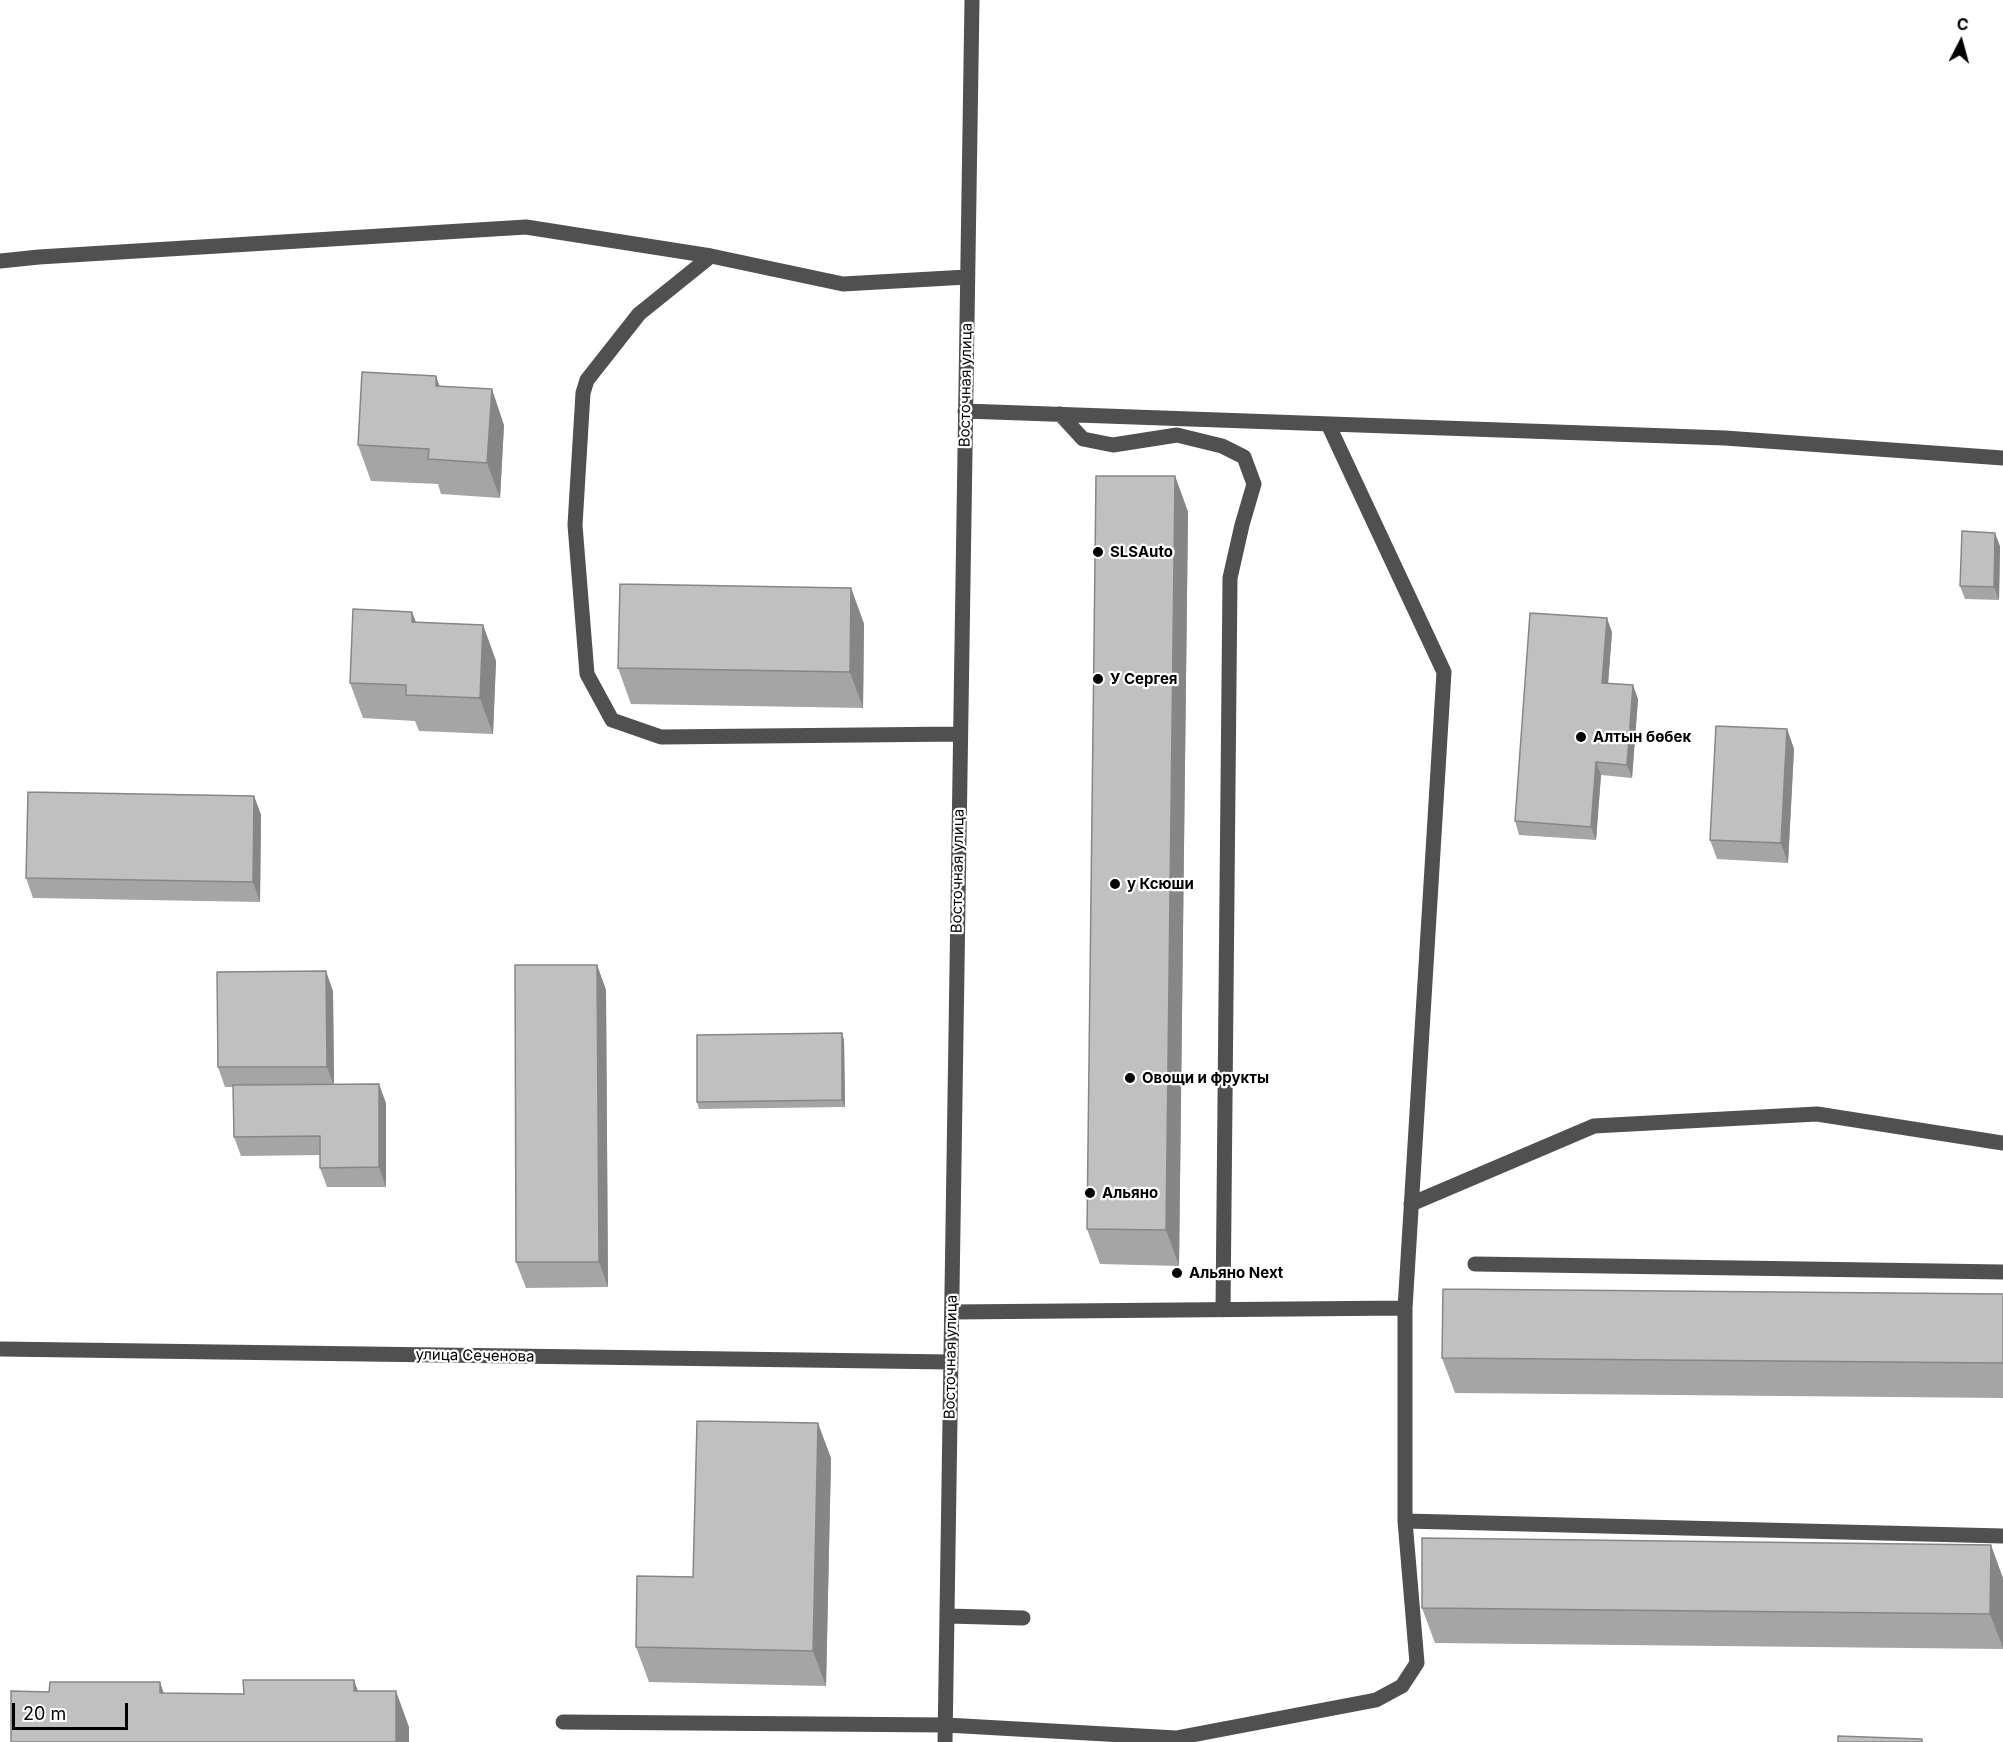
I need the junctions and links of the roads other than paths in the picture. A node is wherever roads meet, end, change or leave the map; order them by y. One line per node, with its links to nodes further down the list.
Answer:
1 (972, 0): 4 (lane, Восточная улица)
2 (711, 256): 3 (lane); 4 (lane); 9 (lane)
3 (0, 261)
4 (967, 278): 5 (lane, Восточная улица)
5 (965, 411): 6 (lane); 9 (lane, Восточная улица)
6 (1060, 414): 7 (lane); 15 (lane)
7 (1328, 424): 8 (lane); 11 (lane)
8 (2003, 458)
9 (960, 734): 16 (lane, Восточная улица)
10 (2003, 1143): 11 (lane)
11 (1411, 1204): 14 (lane)
12 (1475, 1264): 13 (lane)
13 (2003, 1272)
14 (1405, 1308): 15 (lane); 19 (lane)
15 (1223, 1310): 16 (lane)
16 (952, 1312): 18 (lane, Восточная улица)
17 (0, 1349): 18 (lane, улица Сеченова)
18 (951, 1362): 21 (lane, Восточная улица)
19 (1405, 1521): 20 (lane); 25 (lane)
20 (2003, 1536)
21 (947, 1616): 22 (lane); 24 (lane, Восточная улица)
22 (1023, 1618)
23 (563, 1722): 24 (lane)
24 (946, 1725): 25 (lane); 26 (lane, Восточная улица)
25 (1176, 1740)
26 (945, 1742)

